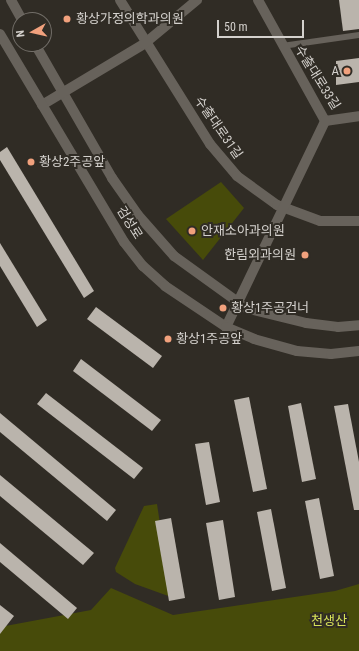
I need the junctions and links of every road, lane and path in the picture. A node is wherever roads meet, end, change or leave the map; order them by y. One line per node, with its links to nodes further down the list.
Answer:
1 (11, 0): 5 (street)
2 (120, 0): 8 (street, 수출대로31길)
3 (197, 0): 8 (street)
4 (258, 0): 9 (street, 수출대로33길)
5 (18, 12)
6 (0, 34): 12 (street, 검성로)
7 (359, 35): 9 (lane)
8 (146, 42): 11 (street); 15 (street, 수출대로31길)
9 (282, 46): 14 (street, 수출대로33길)
10 (39, 52): 11 (street)
11 (62, 93): 12 (street); 17 (street)
12 (42, 105): 19 (street, 검성로)
13 (359, 116): 14 (street, 수출대로33길)
14 (325, 121): 15 (street)
15 (283, 208): 16 (street, 수출대로31길); 17 (street)
16 (359, 221)
17 (239, 302): 18 (street); 19 (street)
18 (359, 325)
19 (226, 327): 20 (street, 검성로)
20 (359, 351)

